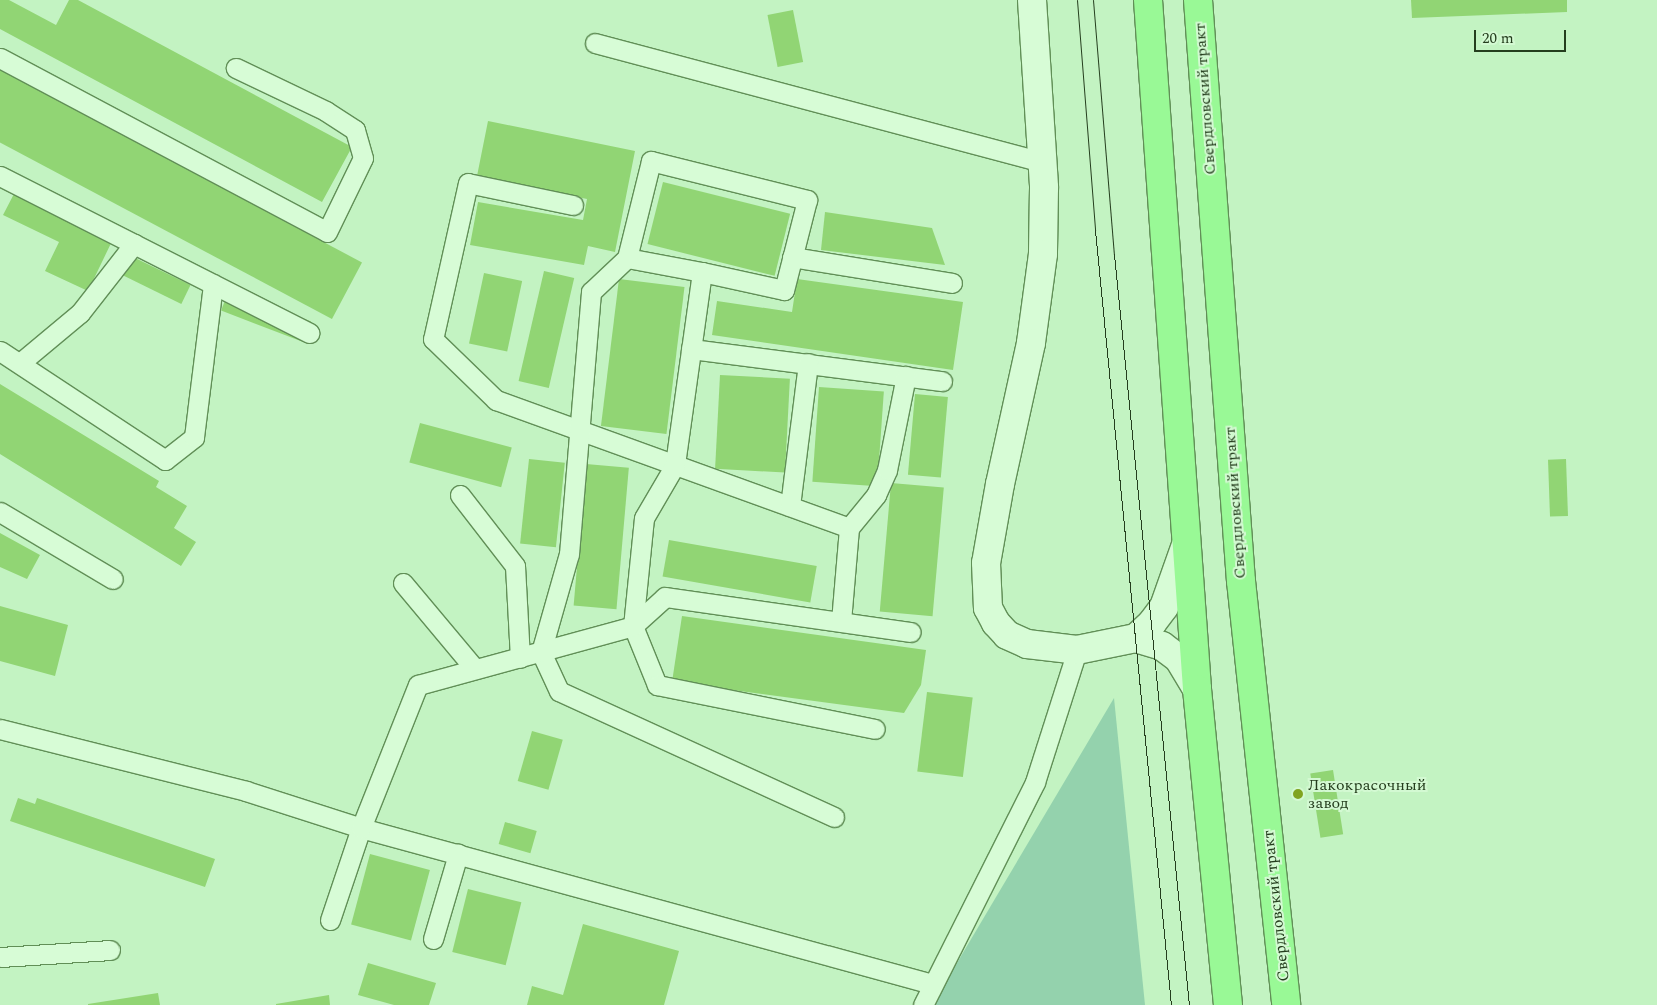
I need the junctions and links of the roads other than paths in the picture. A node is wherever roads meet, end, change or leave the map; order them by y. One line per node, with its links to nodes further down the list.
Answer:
1 (1032, 0): 7 (main road)
2 (1148, 0): 29 (main road)
3 (1198, 0): 53 (main road, Свердловский тракт)
4 (595, 43): 7 (lane)
5 (0, 58): 6 (lane)
6 (236, 68)
7 (1042, 162): 36 (main road)
8 (0, 176): 10 (lane)
9 (573, 205): 23 (lane)
10 (134, 244): 15 (lane); 19 (lane)
11 (792, 257): 12 (lane); 13 (lane); 14 (lane)
12 (627, 258): 13 (lane); 23 (lane)
13 (702, 272): 17 (lane)
14 (952, 283)
15 (214, 284): 16 (lane); 19 (lane)
16 (310, 333)
17 (691, 349): 20 (lane); 24 (lane)
18 (0, 351): 19 (lane)
19 (20, 363)
20 (808, 363): 21 (lane); 26 (lane)
21 (906, 376): 22 (lane); 28 (lane)
22 (942, 381)
23 (578, 429): 24 (lane); 37 (lane)
24 (675, 465): 26 (lane); 33 (lane)
25 (460, 495): 38 (lane)
26 (790, 506): 28 (lane)
27 (0, 512): 30 (lane)
28 (849, 528): 32 (lane)
29 (1186, 545): 35 (main road); 40 (main road)
30 (113, 579)
31 (403, 583): 39 (lane)
32 (841, 622): 33 (lane); 34 (lane)
33 (633, 626): 37 (lane); 42 (lane)
34 (910, 632)
35 (1136, 638): 36 (main road); 40 (main road)
36 (1077, 650): 50 (lane)
37 (541, 652): 38 (lane); 43 (lane)
38 (520, 658): 39 (lane)
39 (475, 669): 44 (lane)
40 (1196, 689): 52 (main road)
41 (0, 729): 44 (lane)
42 (875, 729)
43 (834, 817)
44 (361, 828): 45 (lane); 46 (lane)
45 (458, 854): 47 (lane); 50 (lane)
46 (330, 920)
47 (433, 939)
48 (110, 950): 49 (lane)
49 (0, 957)
50 (932, 984): 51 (lane)
51 (923, 1005)
52 (1228, 1005)
53 (1286, 1005)

